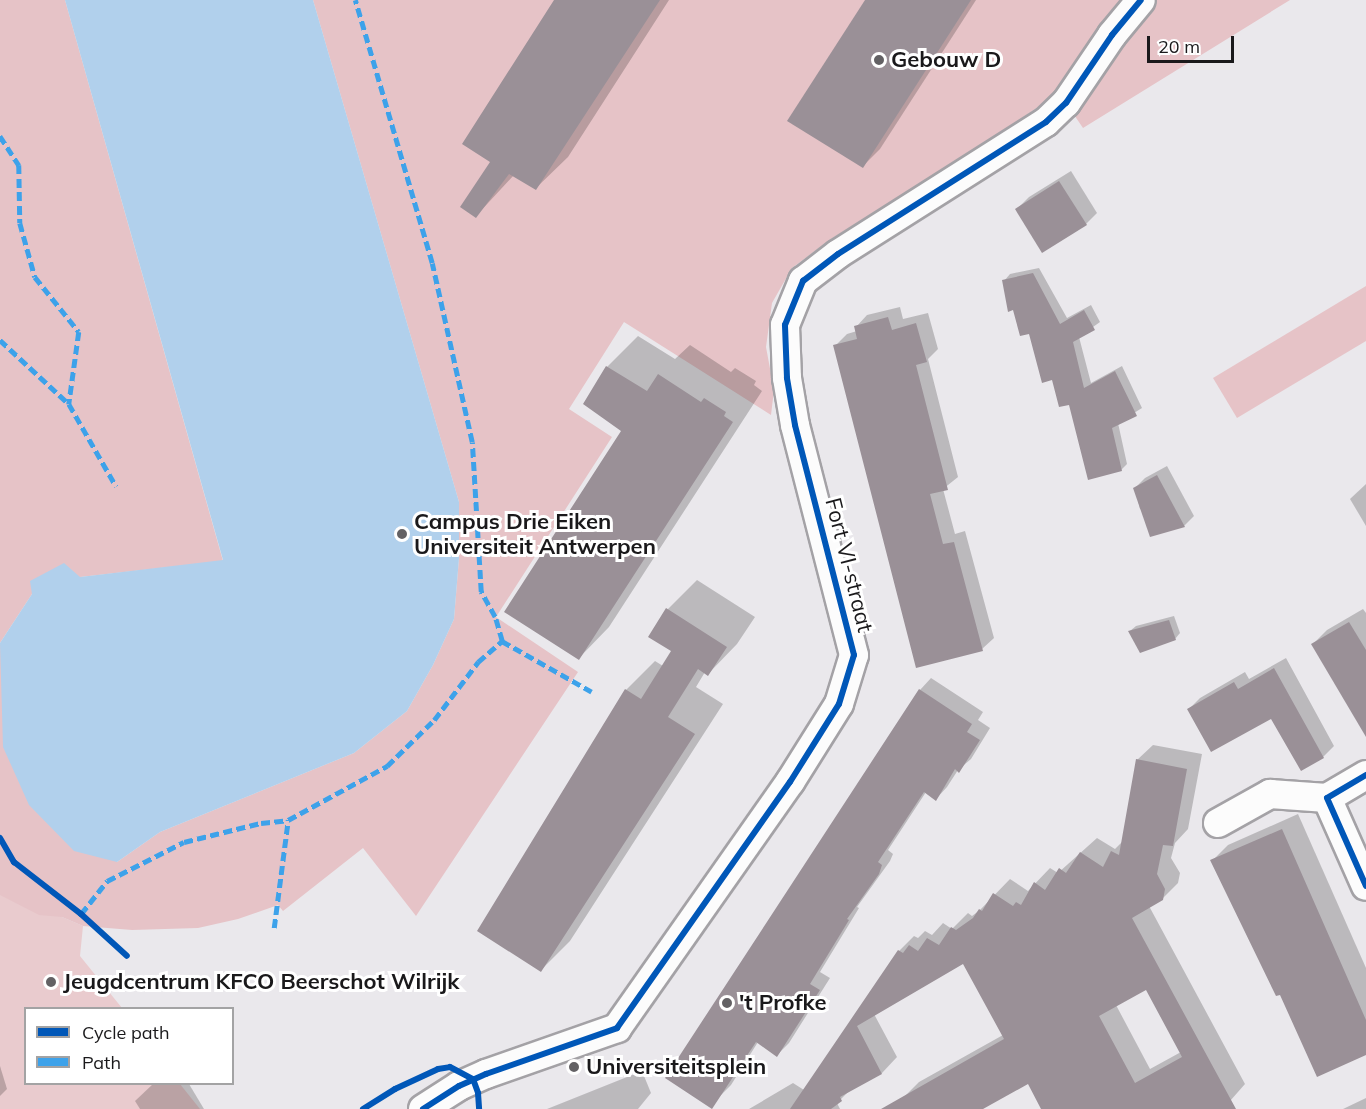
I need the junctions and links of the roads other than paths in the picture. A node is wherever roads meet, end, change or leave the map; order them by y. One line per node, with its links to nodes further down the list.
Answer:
1 (1141, 0): 6 (street, Fort VI-straat)
2 (1366, 775): 3 (street)
3 (1327, 798): 4 (street); 5 (street)
4 (1218, 823)
5 (1366, 886)
6 (423, 1109)

